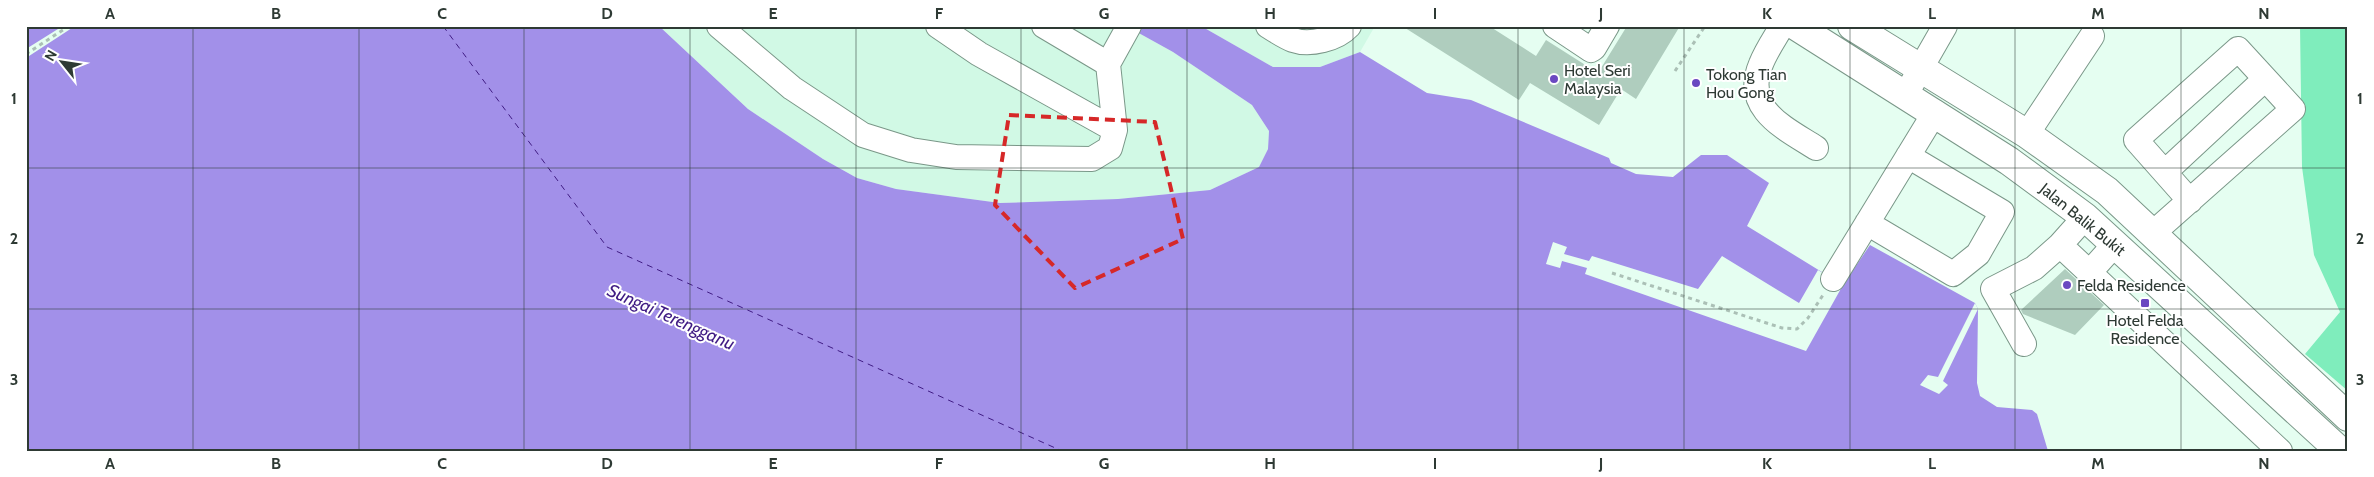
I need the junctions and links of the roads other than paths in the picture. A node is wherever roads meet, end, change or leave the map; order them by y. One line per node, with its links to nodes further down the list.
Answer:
1 (719, 26): 19 (street)
2 (938, 26): 19 (street)
3 (1044, 26): 14 (street)
4 (1268, 26): 5 (street)
5 (1349, 26)
6 (1607, 26): 11 (street)
7 (1782, 26): 21 (street)
8 (1796, 26): 17 (main road, Jalan Balik Bukit)
9 (1852, 26): 15 (main road, Jalan Balik Bukit)
10 (1945, 26): 15 (street)
11 (1558, 27)
12 (1126, 31): 14 (street)
13 (2092, 36): 20 (street)
14 (1108, 64): 19 (street)
15 (1921, 68): 17 (street); 20 (main road, Jalan Balik Bukit)
16 (2265, 79): 23 (street); 23 (street); 24 (street)
17 (1906, 94): 18 (main road, Jalan Balik Bukit)
18 (1935, 112): 22 (street); 25 (main road, Jalan Balik Bukit)
19 (1115, 130)
20 (2027, 134): 27 (main road, Jalan Balik Bukit)
21 (1816, 148)
22 (1908, 156): 26 (street); 26 (street)
23 (2165, 172): 24 (street)
24 (2190, 201): 27 (street)
25 (2085, 217): 28 (main road, Jalan Balik Bukit); 29 (street)
26 (1867, 223): 31 (street)
27 (2153, 233): 33 (main road, Jalan Balik Bukit)
28 (2115, 244): 30 (street); 35 (main road, Jalan Balik Bukit)
29 (2060, 246): 30 (street); 32 (street)
30 (2089, 273): 34 (street)
31 (1833, 279)
32 (2024, 344)
33 (2348, 417)
34 (2280, 451)
35 (2340, 451)

